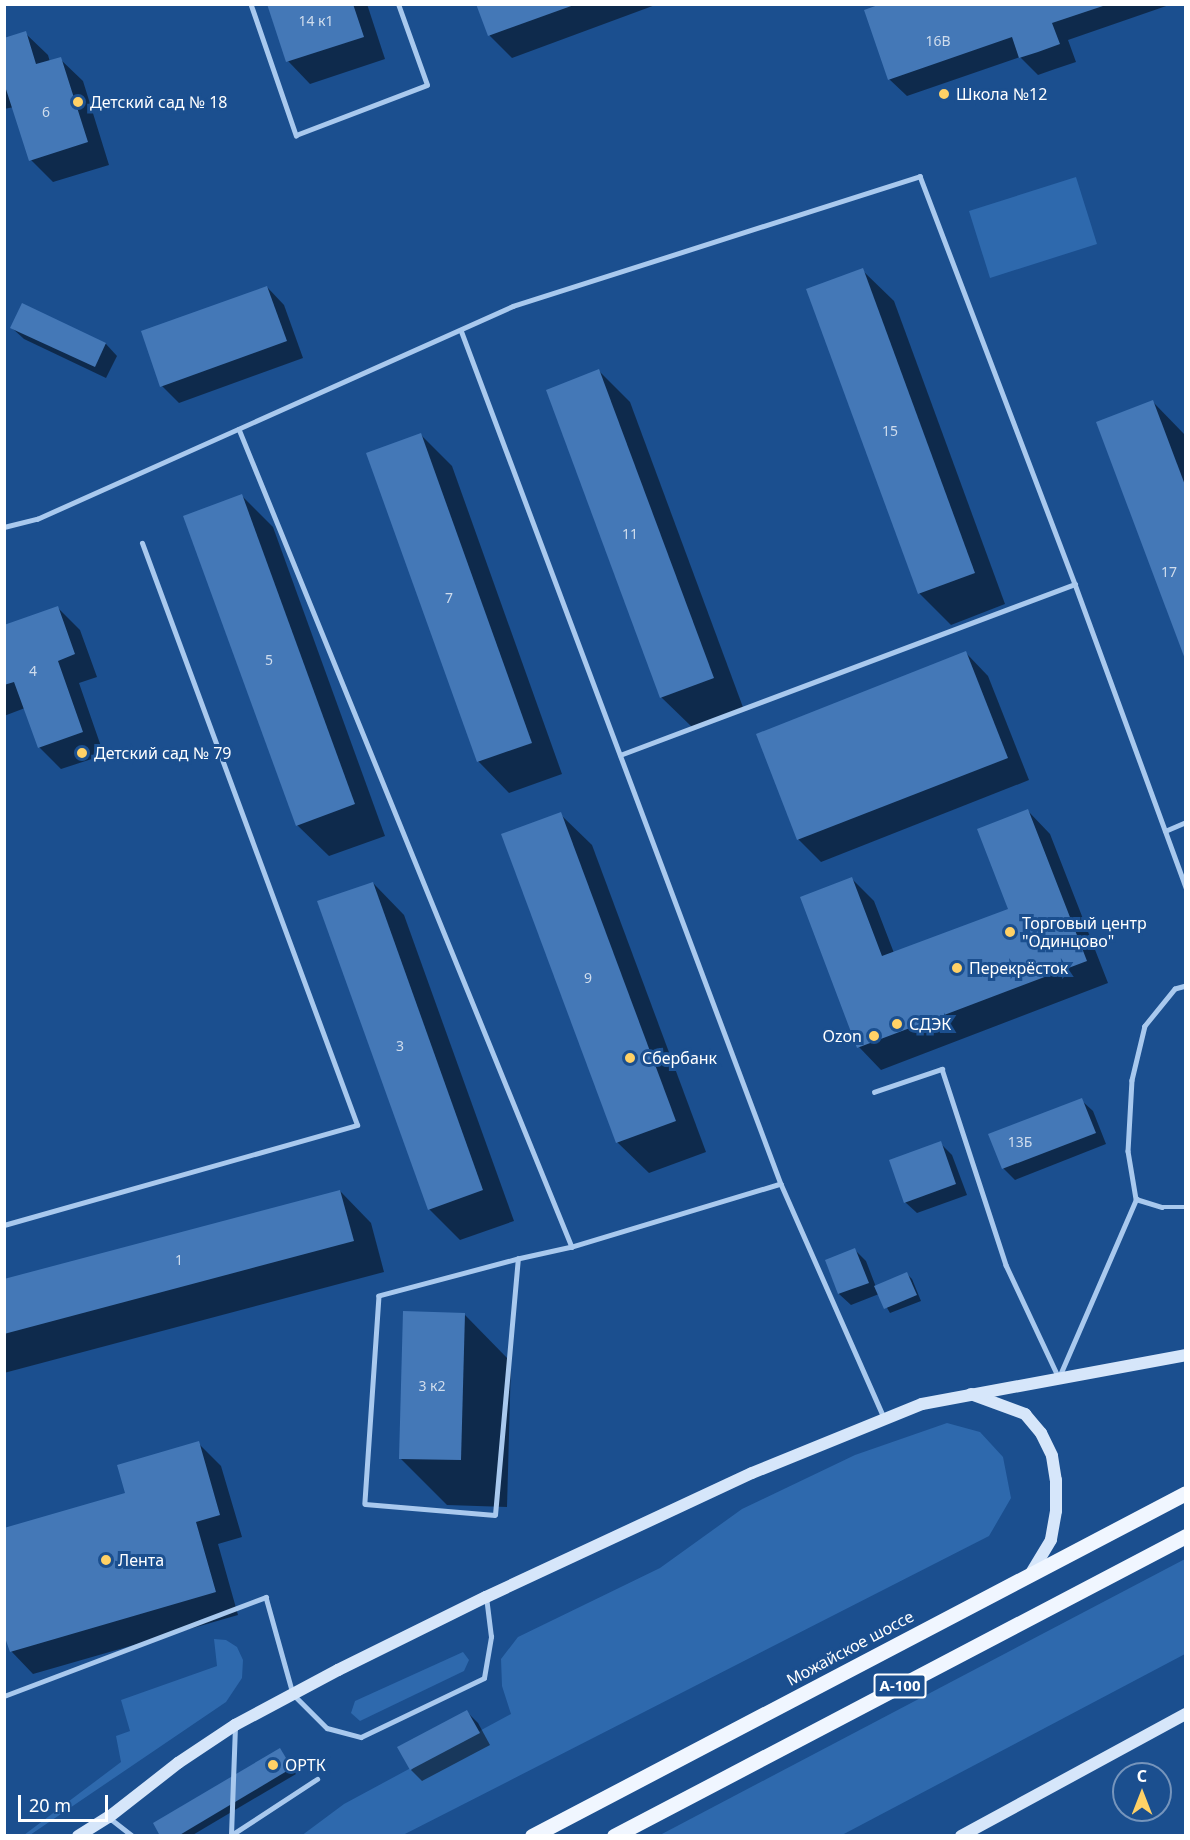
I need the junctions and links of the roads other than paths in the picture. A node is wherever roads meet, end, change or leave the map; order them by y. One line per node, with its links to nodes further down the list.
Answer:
1 (251, 4): 2 (lane)
2 (398, 4)
3 (461, 330): 4 (lane); 7 (lane); 8 (lane)
4 (239, 429): 5 (lane); 18 (lane)
5 (4, 527)
6 (142, 543): 17 (lane)
7 (1075, 584): 8 (lane); 10 (lane)
8 (620, 755): 14 (lane)
9 (1185, 822): 10 (lane)
10 (1165, 831): 11 (lane)
11 (1185, 888)
12 (1185, 986): 15 (lane)
13 (874, 1092): 21 (lane)
14 (781, 1184): 18 (lane); 23 (lane)
15 (1136, 1199): 16 (lane); 21 (lane)
16 (1185, 1207)
17 (4, 1225)
18 (572, 1247): 19 (lane)
19 (518, 1259): 19 (lane)
20 (1185, 1355): 21 (street)
21 (1059, 1378): 22 (street)
22 (970, 1394): 23 (street); 26 (street)
23 (884, 1418): 27 (street)
24 (1185, 1493): 26 (main road, Можайское шоссе / А-100)
25 (1185, 1536): 39 (main road, А-100)
26 (1031, 1573): 38 (main road, Можайское шоссе / А-100)
27 (486, 1597): 28 (street); 28 (lane)
28 (293, 1694): 29 (lane); 31 (street)
29 (4, 1696)
30 (1185, 1714): 40 (street)
31 (235, 1725): 33 (street); 34 (lane)
32 (317, 1779): 34 (lane)
33 (109, 1817): 35 (street); 36 (street); 37 (lane)
34 (231, 1835)
35 (78, 1836)
36 (96, 1836)
37 (133, 1836)
38 (532, 1836)
39 (614, 1836)
40 (961, 1836)

